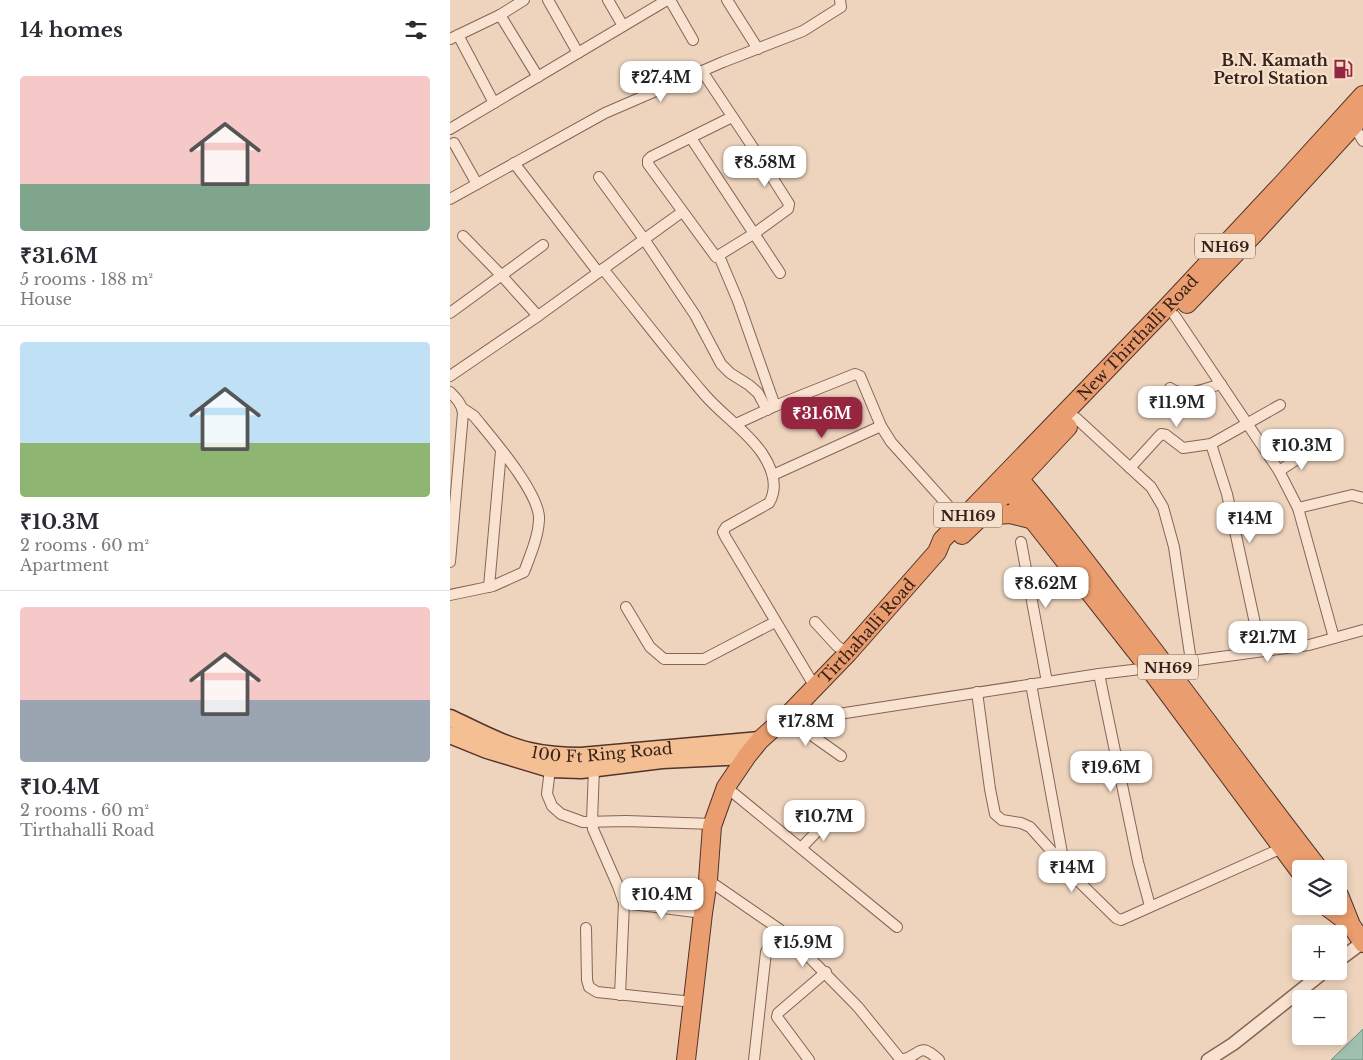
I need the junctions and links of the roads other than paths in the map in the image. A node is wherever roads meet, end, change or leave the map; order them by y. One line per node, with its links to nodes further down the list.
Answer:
1 (524, 0): 7 (street)
2 (548, 0): 12 (street)
3 (608, 0): 8 (street)
4 (668, 0): 8 (street); 10 (street)
5 (726, 0): 11 (street)
6 (840, 0): 11 (street)
7 (500, 14): 9 (street); 14 (street)
8 (623, 26): 12 (street)
9 (454, 37): 16 (street)
10 (693, 40)
11 (758, 49): 13 (street)
12 (578, 53): 14 (street)
13 (702, 71): 17 (street); 22 (street)
14 (538, 77): 16 (street)
15 (1363, 95): 19 (highway, New Thirthalli Road / NH69)
16 (494, 103): 18 (street)
17 (732, 118): 20 (street); 27 (street)
18 (450, 129)
19 (1355, 132): 37 (highway, NH69); 57 (highway, New Thirthalli Road / NH69)
20 (691, 138): 26 (street); 27 (street)
21 (454, 143): 24 (street)
22 (514, 163): 24 (street); 32 (street)
23 (599, 177): 29 (street)
24 (477, 184): 25 (street)
25 (450, 199)
26 (682, 212): 29 (street); 31 (street)
27 (755, 233): 31 (street); 33 (street)
28 (463, 236): 34 (street)
29 (644, 239): 32 (street); 44 (street)
30 (543, 245): 34 (street)
31 (719, 256): 44 (street)
32 (601, 271): 36 (street); 46 (street)
33 (780, 273)
34 (502, 276): 35 (street); 36 (street)
35 (450, 314)
36 (538, 316): 38 (street)
37 (1175, 316): 39 (street); 45 (highway, NH69)
38 (450, 376)
39 (1221, 384): 40 (street); 47 (street)
40 (1170, 388)
41 (450, 392): 43 (street)
42 (1280, 405): 47 (street)
43 (462, 408): 51 (street); 53 (street)
44 (771, 408): 46 (street); 48 (street)
45 (1076, 418): 52 (highway, NH69); 54 (street)
46 (736, 424): 56 (street)
47 (1248, 424): 49 (street); 55 (street)
48 (881, 426): 56 (street); 63 (street)
49 (1212, 444): 54 (street); 75 (street)
50 (1311, 450): 55 (street)
51 (501, 451): 68 (street); 68 (street)
52 (1038, 459): 57 (highway, NH69); 59 (highway)
53 (454, 460): 64 (street)
54 (1130, 468): 77 (street)
55 (1279, 471): 60 (street)
56 (773, 475): 71 (street)
57 (1011, 479): 59 (highway, NH69); 61 (highway, NH169); 62 (highway, NH69); 63 (highway, Tirthahalli Road / NH169)
58 (1363, 498): 60 (street)
59 (1038, 502): 78 (highway, NH69)
60 (1298, 508): 74 (street)
61 (983, 516): 62 (highway); 66 (highway, NH169)
62 (1034, 520): 78 (highway, NH69)
63 (962, 521): 66 (highway, Tirthahalli Road / NH169)
64 (451, 542): 67 (street)
65 (1021, 542): 80 (street)
66 (937, 552): 76 (highway, Tirthahalli Road / NH169)
67 (450, 562)
68 (490, 587): 69 (street)
69 (450, 595)
70 (626, 608): 71 (street)
71 (775, 622): 82 (street)
72 (815, 622): 76 (street)
73 (1363, 630): 74 (street)
74 (1334, 638): 75 (street)
75 (1261, 651): 77 (street)
76 (848, 653): 82 (highway, Tirthahalli Road / NH169)
77 (1191, 660): 78 (street)
78 (1158, 666): 79 (street); 97 (highway, NH69); 98 (highway, NH69)
79 (1099, 674): 80 (street); 103 (street)
80 (1047, 682): 81 (street)
81 (1030, 684): 83 (street); 100 (street)
82 (815, 687): 84 (highway, Tirthahalli Road / NH169)
83 (977, 692): 84 (street); 100 (street)
84 (789, 714): 87 (highway, Tirthahalli Road / NH169); 89 (street)
85 (450, 718): 87 (main road, 100 Ft Ring Road)
86 (450, 735): 91 (main road, 100 Ft Ring Road)
87 (760, 740): 88 (highway, Tirthahalli Road / NH169)
88 (747, 756): 90 (main road, 100 Ft Ring Road); 92 (highway, Tirthahalli Road / NH169)
89 (841, 756)
90 (594, 768): 91 (main road, 100 Ft Ring Road); 94 (street)
91 (550, 769): 94 (street)
92 (726, 787): 95 (highway, Tirthahalli Road / NH169); 96 (street)
93 (830, 818): 96 (street)
94 (592, 821): 95 (street); 102 (street)
95 (713, 824): 101 (highway, Tirthahalli Road / NH169)
96 (801, 848): 108 (street)
97 (1282, 848): 99 (highway, NH69); 103 (street)
98 (1312, 860)
99 (1292, 861)
100 (1064, 865): 103 (street)
101 (708, 880): 104 (highway, Tirthahalli Road / NH169); 110 (street)
102 (624, 903): 104 (street); 115 (street)
103 (1150, 906)
104 (703, 913): 116 (highway, Tirthahalli Road / NH169)
105 (1337, 915): 107 (highway)
106 (1346, 915): 107 (highway)
107 (1350, 925): 111 (highway)
108 (897, 927)
109 (586, 928): 115 (street)
110 (779, 929): 113 (street); 118 (street)
111 (1363, 942): 112 (street)
112 (1347, 954)
113 (826, 972): 119 (street); 120 (street)
114 (1314, 980): 122 (street)
115 (620, 995): 116 (street)
116 (693, 1002): 117 (highway, Tirthahalli Road / NH169)
117 (686, 1060)
118 (754, 1060)
119 (809, 1060)
120 (901, 1060): 121 (street)
121 (939, 1060)
122 (1208, 1060)

